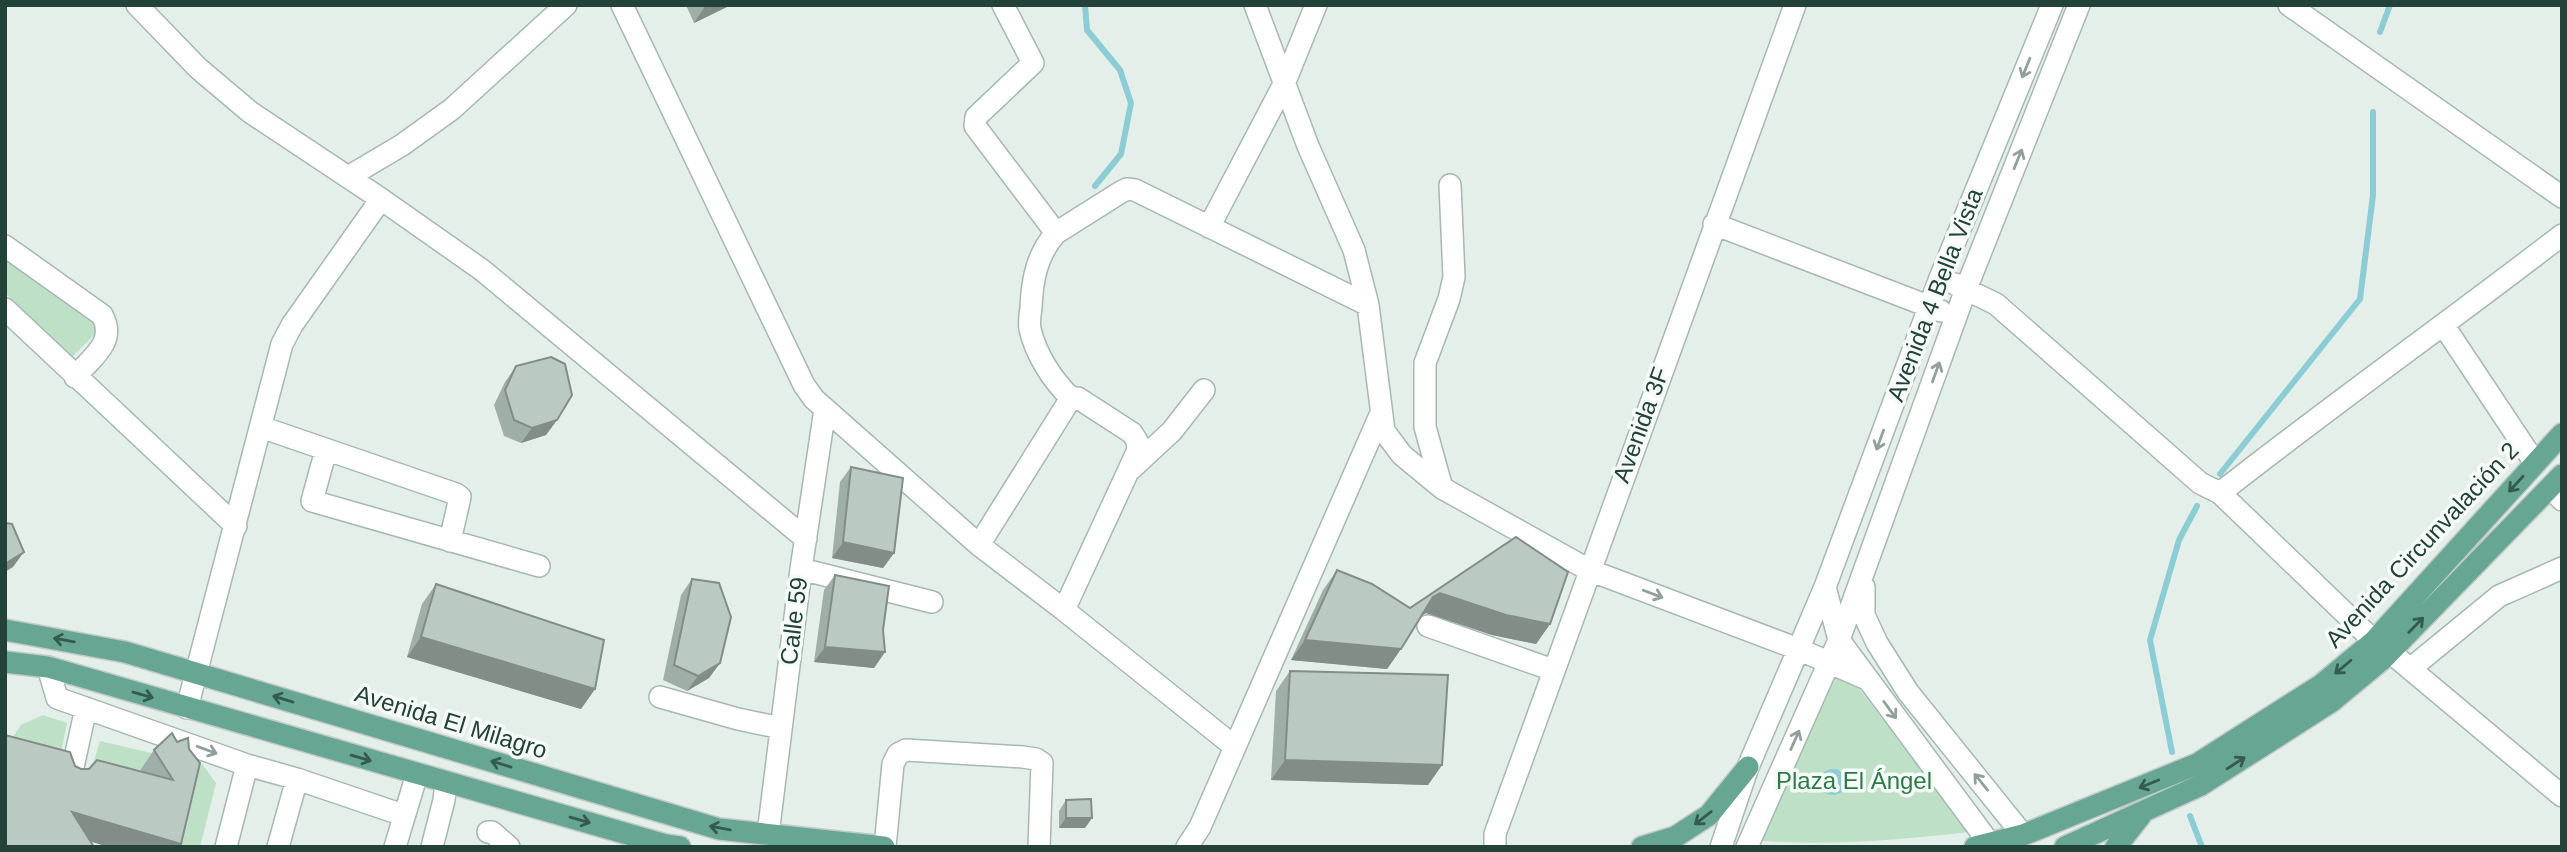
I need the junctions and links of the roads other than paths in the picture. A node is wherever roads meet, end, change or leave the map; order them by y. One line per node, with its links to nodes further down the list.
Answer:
1 (136, 5): 12 (street)
2 (566, 5): 12 (street)
3 (622, 5): 31 (street)
4 (1003, 5): 18 (street)
5 (1255, 5): 11 (street)
6 (1316, 5): 11 (street)
7 (1795, 5): 16 (street, Avenida 3F)
8 (2052, 5): 21 (street, Avenida 4 Bella Vista, one-way to 21)
9 (2079, 5): 22 (street, Avenida 4 Bella Vista, one-way to 9)
10 (2289, 5): 14 (street)
11 (1284, 84): 17 (street); 23 (street)
12 (348, 177): 15 (street)
13 (1450, 185): 38 (street)
14 (2562, 197)
15 (381, 199): 33 (street); 42 (street)
16 (1714, 224): 24 (street); 48 (street, Avenida 3F)
17 (1209, 227): 18 (street); 23 (street)
18 (1056, 233): 30 (street)
19 (2562, 235): 27 (street)
20 (5, 246): 28 (street)
21 (1940, 278): 22 (street); 24 (street, Avenida 4 Bella Vista)
22 (1966, 289): 26 (street, Avenida 4 Bella Vista); 40 (street)
23 (1368, 305): 32 (street)
24 (1929, 306): 26 (street); 50 (street, Avenida 4 Bella Vista, one-way to 50)
25 (5, 309): 28 (street)
26 (1955, 317): 49 (street, Avenida 4 Bella Vista, one-way to 26)
27 (2444, 326): 36 (street); 40 (street)
28 (75, 377): 41 (street)
29 (1204, 390): 37 (street)
30 (1071, 398): 37 (street); 44 (street)
31 (825, 409): 42 (street, Calle 59); 44 (street)
32 (1381, 413): 38 (street); 69 (street)
33 (261, 427): 35 (street); 41 (street)
34 (2562, 434): 36 (main road, Avenida Circunvalación 2)
35 (326, 450): 43 (street); 43 (street)
36 (2535, 463): 56 (main road, Avenida Circunvalación 2, one-way to 56)
37 (1127, 473): 52 (street)
38 (1442, 488): 48 (street)
39 (2558, 488): 56 (main road, Avenida Circunvalación 2, one-way to 39)
40 (2220, 494): 56 (street)
41 (236, 526): 63 (street)
42 (806, 539): 47 (street, Calle 59)
43 (450, 541): 45 (street)
44 (979, 545): 52 (street)
45 (539, 566)
46 (2562, 568): 61 (street)
47 (801, 569): 51 (street); 68 (street, Calle 59)
48 (1589, 570): 57 (street, one-way to 57); 62 (street, Avenida 3F)
49 (1864, 574): 55 (street, Avenida 4 Bella Vista); 81 (street, Avenida 4 Bella Vista, one-way to 49)
50 (1825, 587): 55 (street); 57 (street, Avenida 4 Bella Vista)
51 (932, 602)
52 (1064, 610): 69 (street)
53 (1428, 626): 62 (street)
54 (5, 630): 63 (main road, Avenida El Milagro, one-way to 54)
55 (1839, 639): 59 (street, Avenida 4 Bella Vista); 64 (street)
56 (2382, 646): 61 (street); 77 (main road, Avenida Circunvalación 2, one-way to 56); 81 (main road, Avenida Circunvalación 2, one-way to 81)
57 (1797, 649): 59 (street); 71 (street, Avenida 4 Bella Vista)
58 (5, 662): 60 (main road)
59 (1829, 663): 64 (street); 95 (street, Avenida 4 Bella Vista, one-way to 59)
60 (48, 667): 66 (street); 67 (main road, one-way to 67)
61 (2410, 669): 76 (street)
62 (1553, 670): 92 (street, Avenida 3F)
63 (197, 673): 67 (street); 80 (main road, Avenida El Milagro, one-way to 63)
64 (1867, 679): 82 (street, one-way to 82)
65 (660, 697): 68 (street)
66 (86, 708): 70 (street, one-way to 70); 73 (street)
67 (187, 708): 72 (main road, one-way to 72)
68 (781, 728): 80 (street, Calle 59)
69 (1235, 747): 91 (street)
70 (247, 765): 74 (street); 83 (street)
71 (1748, 767): 93 (main road, one-way to 93); 94 (street, Avenida 4 Bella Vista)
72 (417, 774): 75 (main road); 78 (street)
73 (71, 776)
74 (297, 779): 78 (street); 84 (street)
75 (446, 782): 86 (street); 88 (main road, one-way to 88)
76 (2562, 796)
77 (2144, 811): 96 (main road, Avenida Circunvalación 2); 97 (main road)
78 (403, 815): 85 (street)
79 (488, 832): 87 (street)
80 (768, 834): 89 (main road, Avenida El Milagro)
81 (2028, 841): 82 (main road, Avenida Circunvalación 2)
82 (1986, 846)
83 (226, 847)
84 (278, 847)
85 (395, 847)
86 (432, 847)
87 (509, 847)
88 (680, 847)
89 (885, 847): 90 (street)
90 (1039, 847)
91 (1187, 847)
92 (1495, 847)
93 (1642, 847)
94 (1721, 847)
95 (1747, 847)
96 (2065, 847)
97 (2116, 847)

